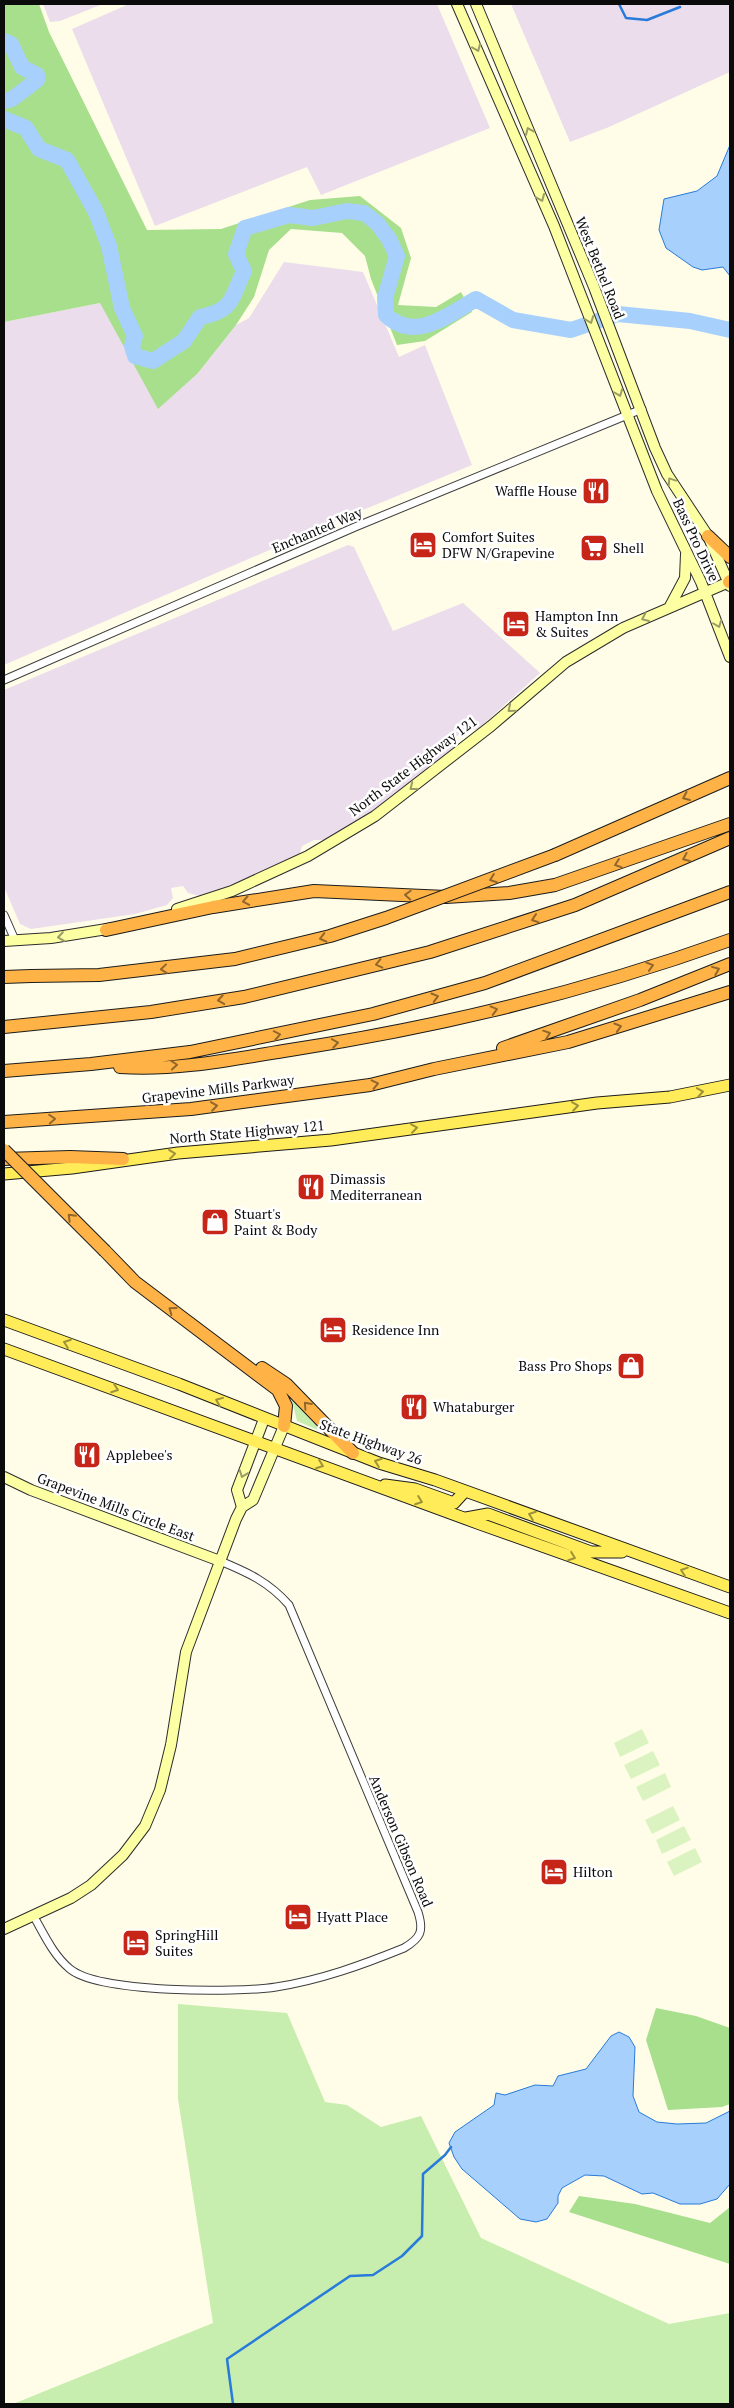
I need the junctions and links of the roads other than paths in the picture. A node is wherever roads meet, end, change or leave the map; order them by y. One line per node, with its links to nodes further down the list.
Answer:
1 (457, 4): 4 (main road, West Bethel Road, one-way to 4)
2 (476, 4): 3 (main road, West Bethel Road)
3 (519, 107): 4 (main road); 5 (main road, West Bethel Road, one-way to 3)
4 (504, 113): 6 (main road, West Bethel Road, one-way to 6)
5 (642, 409): 6 (street, Enchanted Way); 8 (main road, West Bethel Road, one-way to 5)
6 (627, 416): 7 (main road, West Bethel Road); 15 (street, Enchanted Way)
7 (657, 491): 9 (main road, Bass Pro Drive)
8 (708, 536): 10 (highway); 11 (main road, Bass Pro Drive)
9 (686, 550): 12 (main road, Bass Pro Drive); 13 (main road)
10 (730, 557)
11 (730, 583): 12 (main road, North State Highway 121)
12 (706, 592): 13 (main road, North State Highway 121); 14 (main road, Bass Pro Drive, one-way to 14)
13 (669, 608): 21 (main road, North State Highway 121, one-way to 21)
14 (730, 656)
15 (4, 680)
16 (730, 778): 26 (highway, one-way to 26, bridge)
17 (730, 824): 21 (highway, one-way to 21)
18 (730, 838): 28 (highway, one-way to 28)
19 (730, 892): 29 (highway, one-way to 19)
20 (4, 915): 22 (street)
21 (106, 930): 22 (main road, North State Highway 121, one-way to 22)
22 (15, 940): 24 (main road, North State Highway 121)
23 (730, 940): 29 (highway, one-way to 23)
24 (4, 941)
25 (730, 964): 30 (highway, one-way to 25)
26 (4, 977)
27 (730, 992): 30 (highway, one-way to 27)
28 (4, 1026)
29 (90, 1064): 31 (highway)
30 (434, 1069): 33 (highway, Grapevine Mills Parkway, one-way to 30)
31 (4, 1071)
32 (730, 1085): 36 (main road, North State Highway 121, one-way to 32)
33 (4, 1122)
34 (4, 1150): 39 (highway, one-way to 34, bridge)
35 (4, 1159): 36 (highway)
36 (123, 1159): 37 (main road, North State Highway 121)
37 (4, 1174)
38 (4, 1320): 41 (main road, State Highway 26, one-way to 38)
39 (212, 1338): 42 (highway); 45 (highway, one-way to 39)
40 (4, 1349): 43 (main road, one-way to 43)
41 (264, 1419): 42 (main road, State Highway 26); 43 (main road)
42 (284, 1426): 44 (main road); 45 (main road, State Highway 26)
43 (255, 1441): 44 (main road); 49 (main road, one-way to 49)
44 (274, 1448): 47 (main road, one-way to 47); 49 (main road)
45 (353, 1453): 48 (main road, State Highway 26, one-way to 45)
46 (4, 1477): 52 (main road, Grapevine Mills Circle East)
47 (374, 1485): 48 (main road); 50 (main road, one-way to 50)
48 (465, 1491): 51 (main road, State Highway 26, one-way to 48)
49 (242, 1507): 52 (main road)
50 (466, 1518): 51 (main road); 54 (main road, one-way to 54)
51 (628, 1552): 53 (main road, State Highway 26, one-way to 51)
52 (220, 1561): 55 (main road); 55 (street, Anderson Gibson Road)
53 (730, 1587)
54 (730, 1613)
55 (33, 1916): 56 (main road)
56 (4, 1929)

